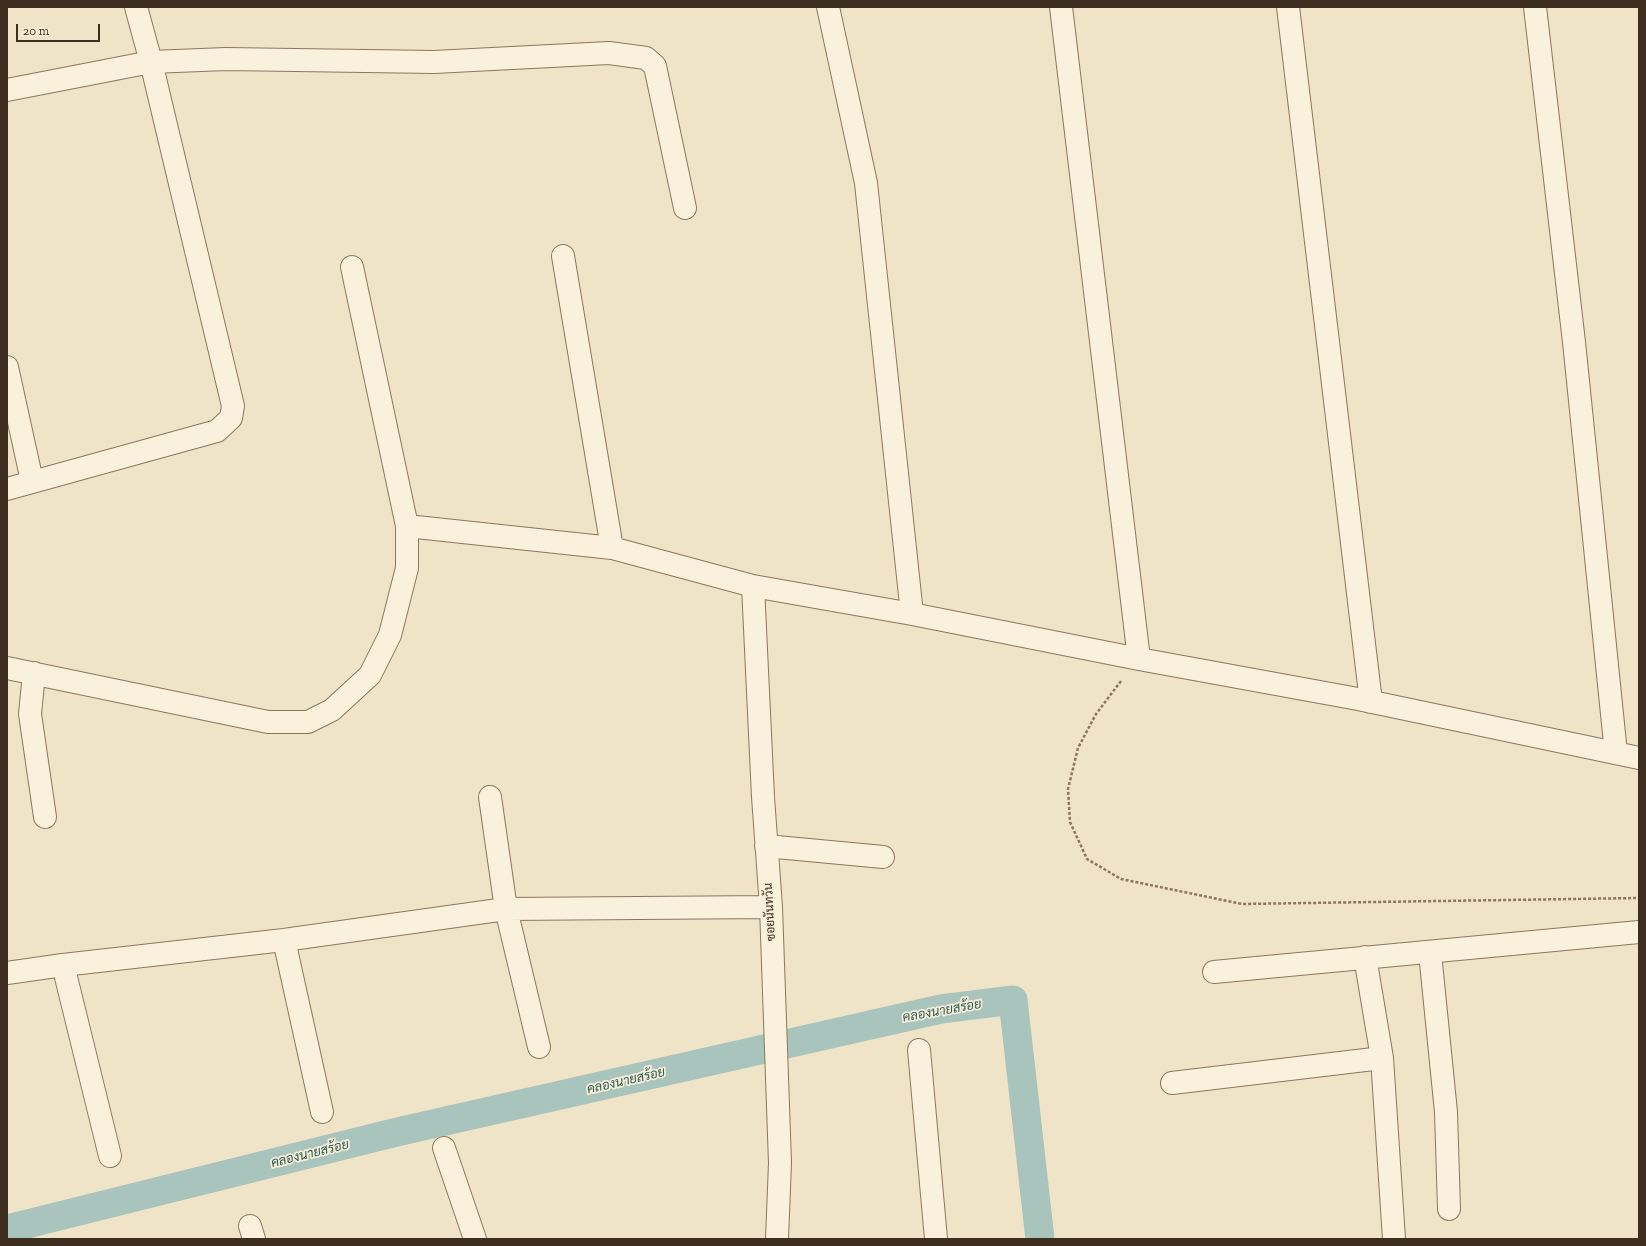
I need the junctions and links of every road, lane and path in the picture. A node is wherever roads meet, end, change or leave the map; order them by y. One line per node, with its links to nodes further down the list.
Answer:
1 (136, 7): 6 (street)
2 (828, 7): 17 (street)
3 (1061, 7): 18 (street)
4 (1288, 7): 21 (street)
5 (1535, 7): 22 (street)
6 (151, 62): 7 (street); 8 (street); 12 (street)
7 (7, 90)
8 (685, 208)
9 (563, 256): 15 (street)
10 (352, 267): 14 (street)
11 (7, 367): 12 (street)
12 (32, 482): 13 (street)
13 (7, 489)
14 (407, 526): 15 (street); 20 (street)
15 (612, 548): 16 (street)
16 (753, 586): 17 (street); 26 (street, ซอยนันทวัน)
17 (912, 614): 18 (street)
18 (1139, 659): 21 (street); 28 (path)
19 (7, 668): 20 (street)
20 (34, 673): 25 (street)
21 (1371, 702): 22 (street)
22 (1616, 753): 23 (street)
23 (1639, 758)
24 (490, 797): 30 (street)
25 (46, 817)
26 (766, 846): 27 (street); 29 (street, ซอยนันทวัน)
27 (883, 856)
28 (1639, 898)
29 (771, 907): 30 (street); 47 (street, ซอยนันทวัน)
30 (506, 909): 32 (street); 38 (street)
31 (1639, 932): 33 (street)
32 (284, 940): 35 (street); 42 (street)
33 (1430, 953): 34 (street); 45 (street)
34 (1364, 957): 36 (street); 40 (street)
35 (63, 965): 37 (street); 44 (street)
36 (1214, 972)
37 (7, 973)
38 (539, 1047)
39 (919, 1050): 48 (street)
40 (1382, 1058): 41 (street); 49 (street)
41 (1172, 1084)
42 (322, 1112)
43 (444, 1148): 46 (street)
44 (110, 1156)
45 (1449, 1209)
46 (475, 1239)
47 (777, 1239)
48 (936, 1239)
49 (1394, 1239)

